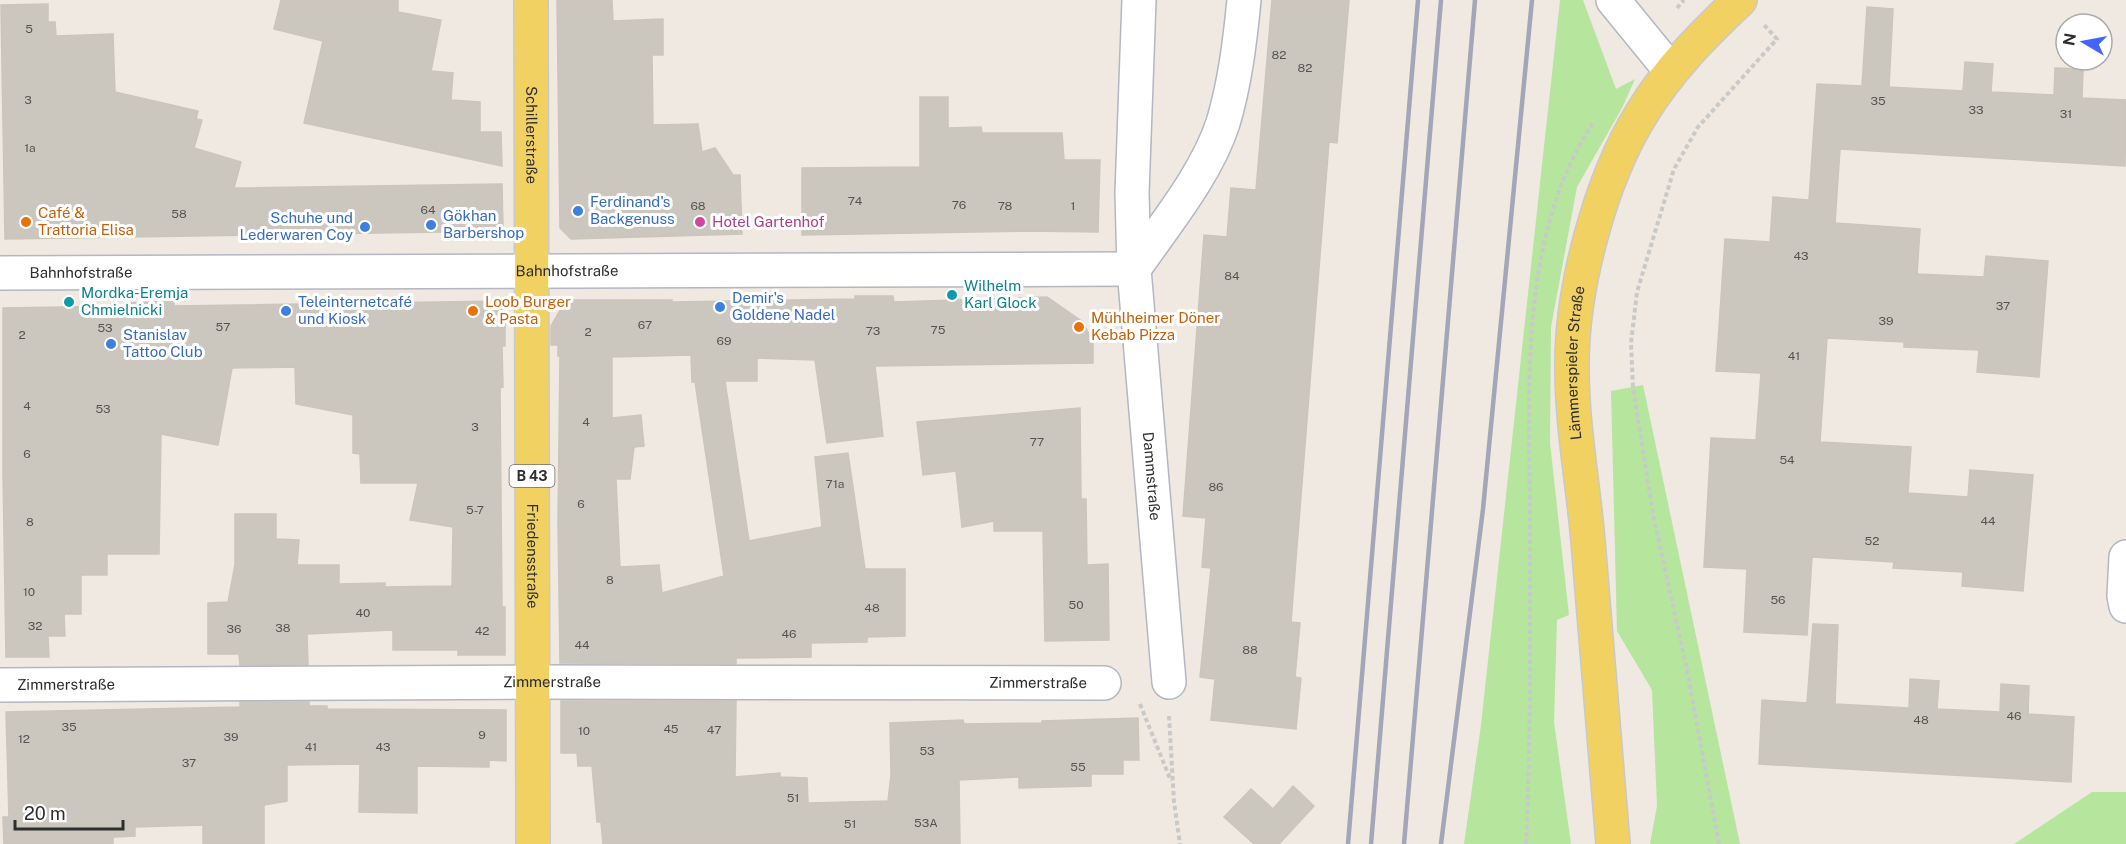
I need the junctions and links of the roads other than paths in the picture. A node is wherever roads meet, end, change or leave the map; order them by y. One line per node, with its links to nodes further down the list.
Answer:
1 (531, 0): 8 (main road, Schillerstraße / B 43)
2 (1138, 0): 7 (street, Dammstraße)
3 (1244, 0): 7 (street)
4 (1613, 0): 6 (street)
5 (1740, 0): 6 (main road, Lämmerspieler Straße)
6 (1671, 71): 17 (main road, Lämmerspieler Straße)
7 (1134, 269): 8 (street, Bahnhofstraße); 13 (street, Dammstraße)
8 (532, 270): 9 (street, Bahnhofstraße); 12 (main road, Friedensstraße / B 43)
9 (0, 273)
10 (2126, 557): 11 (street)
11 (2126, 606)
12 (532, 682): 14 (street, Zimmerstraße); 15 (street, Zimmerstraße); 16 (main road, Friedensstraße / B 43)
13 (1169, 682)
14 (1104, 683)
15 (0, 686)
16 (533, 844)
17 (1613, 844)

